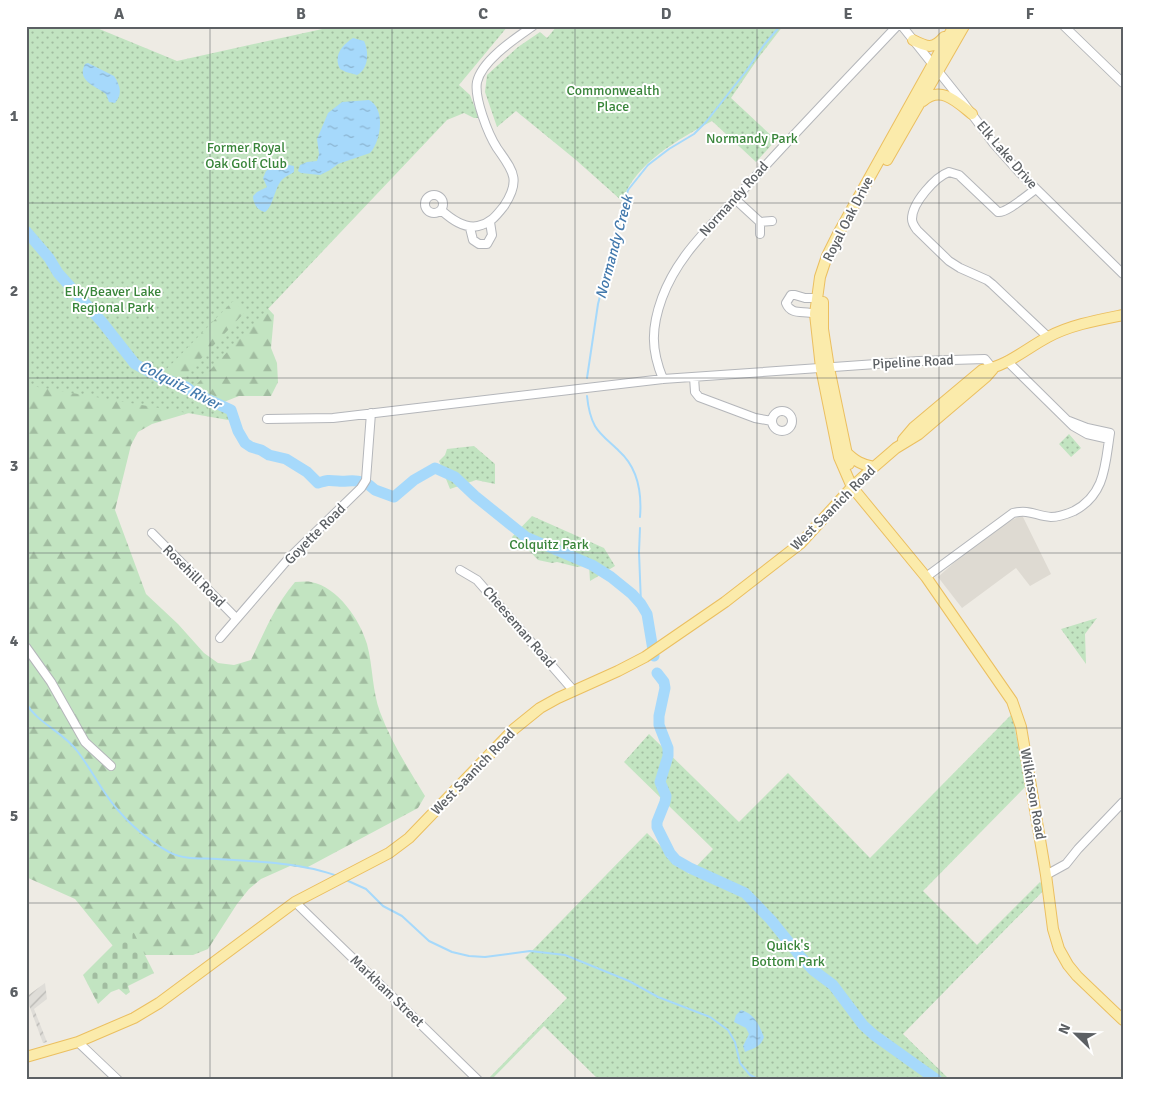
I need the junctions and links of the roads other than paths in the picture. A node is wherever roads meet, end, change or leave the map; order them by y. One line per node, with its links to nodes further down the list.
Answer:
1 (533, 26): 15 (street)
2 (897, 26): 12 (street, Normandy Road)
3 (902, 26): 6 (street, Elk Lake Drive)
4 (1064, 26): 8 (street)
5 (957, 27): 6 (main road); 7 (main road, Royal Oak Drive)
6 (913, 40): 7 (street, Elk Lake Drive)
7 (935, 69): 9 (main road, Royal Oak Drive); 10 (street, Elk Lake Drive); 20 (main road, Royal Oak Drive)
8 (1123, 83)
9 (920, 104): 10 (main road); 25 (main road, Royal Oak Drive)
10 (972, 114): 11 (street, Elk Lake Drive)
11 (1036, 189): 19 (street, Elk Lake Drive); 23 (street)
12 (735, 199): 16 (street); 28 (street, Normandy Road)
13 (441, 210): 17 (street)
14 (772, 221): 16 (street)
15 (490, 222): 17 (street); 17 (street)
16 (760, 222): 18 (street)
17 (470, 228)
18 (760, 234)
19 (1123, 274)
20 (817, 298): 21 (main road, Royal Oak Drive); 21 (street)
21 (815, 314): 25 (main road, Royal Oak Drive)
22 (1123, 315): 23 (main road, West Saanich Road)
23 (1048, 336): 24 (main road, West Saanich Road)
24 (1006, 361): 26 (main road, West Saanich Road); 37 (street)
25 (825, 368): 26 (street, Pipeline Road); 27 (street); 32 (main road, Royal Oak Drive); 34 (main road, Royal Oak Drive)
26 (993, 369): 33 (main road, West Saanich Road)
27 (694, 377): 28 (street); 31 (street)
28 (663, 379): 29 (street)
29 (371, 413): 30 (street); 38 (street, Goyette Road)
30 (267, 419)
31 (772, 420)
32 (845, 451): 33 (main road); 34 (main road, Royal Oak Drive)
33 (874, 467): 34 (main road, West Saanich Road)
34 (854, 485): 37 (main road, Wilkinson Road); 41 (main road, West Saanich Road)
35 (152, 533): 38 (street, Rosehill Road)
36 (460, 570): 41 (street, Cheeseman Road)
37 (926, 577): 44 (main road, Wilkinson Road)
38 (236, 618): 39 (street, Goyette Road)
39 (220, 638)
40 (26, 647): 42 (street)
41 (574, 690): 45 (main road, West Saanich Road)
42 (111, 766)
43 (1122, 805): 44 (street)
44 (1046, 875): 46 (main road, Wilkinson Road)
45 (295, 902): 47 (main road, West Saanich Road); 50 (street, Markham Street)
46 (1123, 1020)
47 (78, 1042): 48 (main road, West Saanich Road); 49 (street)
48 (26, 1057)
49 (118, 1080)
50 (478, 1080)

